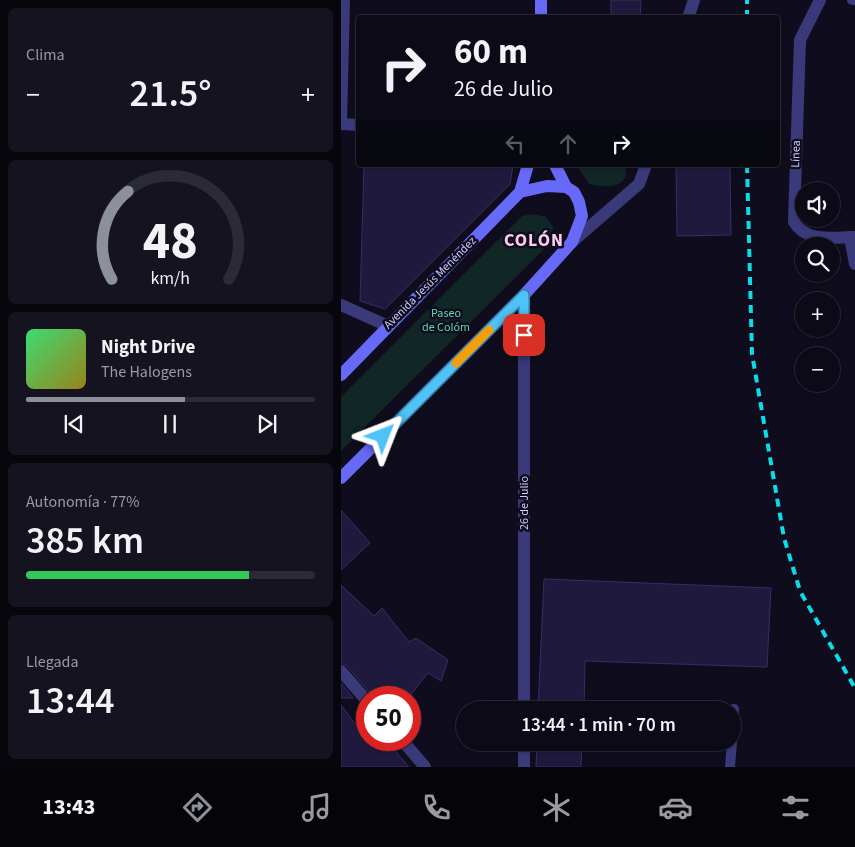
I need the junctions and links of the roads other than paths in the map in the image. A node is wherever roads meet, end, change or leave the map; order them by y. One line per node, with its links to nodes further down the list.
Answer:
1 (344, 0): 7 (street)
2 (541, 0): 5 (main road)
3 (693, 0): 6 (street)
4 (820, 0): 14 (street, Línea)
5 (541, 15)
6 (689, 15)
7 (341, 124): 8 (street)
8 (356, 125)
9 (527, 167): 13 (main road)
10 (556, 167): 12 (main road)
11 (645, 167): 15 (street)
12 (566, 187): 13 (main road); 15 (main road)
13 (520, 192): 19 (main road, Avenida Jesús Menéndez)
14 (853, 237): 16 (street, Línea)
15 (572, 242): 17 (main road)
16 (855, 264)
17 (524, 295): 21 (main road); 24 (street, 26 de Julio)
18 (341, 305): 19 (street)
19 (388, 326): 20 (main road, Avenida Jesús Menéndez)
20 (341, 375)
21 (341, 478)
22 (341, 671): 23 (street)
23 (356, 688)
24 (524, 701)
25 (411, 751): 28 (street)
26 (524, 751): 29 (street)
27 (731, 751): 30 (lane)
28 (425, 767)
29 (523, 767)
30 (730, 767)

